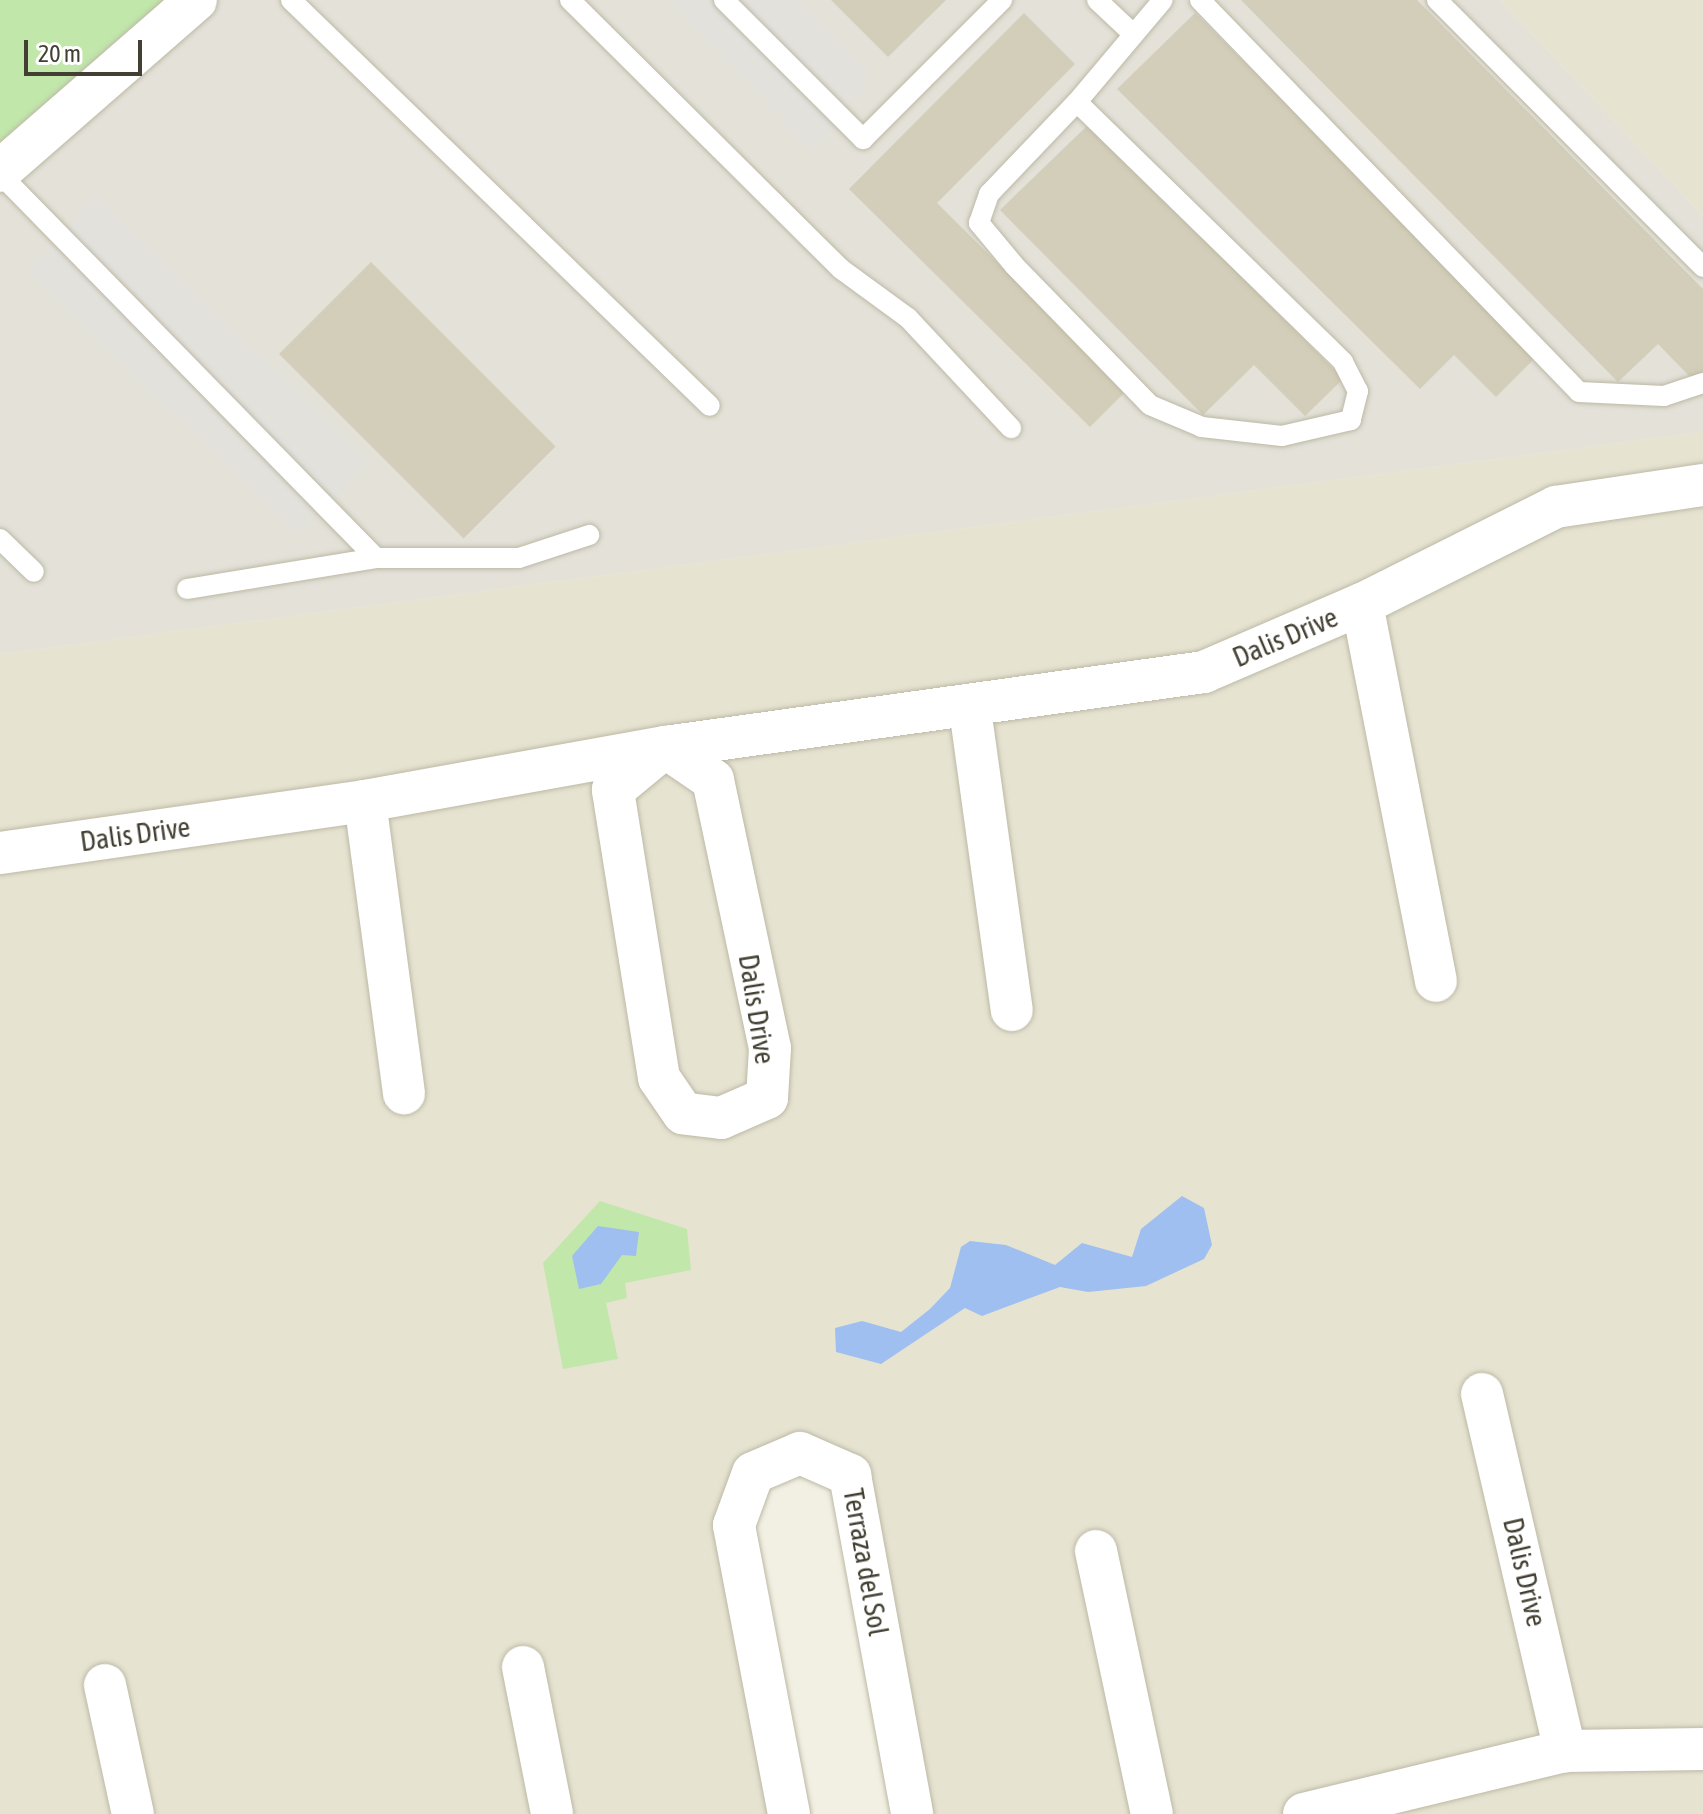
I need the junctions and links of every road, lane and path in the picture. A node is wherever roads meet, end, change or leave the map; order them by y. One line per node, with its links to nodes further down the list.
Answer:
1 (196, 0): 12 (street)
2 (291, 0): 15 (lane)
3 (570, 0): 16 (lane)
4 (724, 0): 5 (lane)
5 (1002, 0)
6 (1097, 0): 10 (lane)
7 (1163, 0): 10 (lane)
8 (1200, 0): 14 (lane)
9 (1437, 0): 13 (lane)
10 (1132, 33): 11 (lane)
11 (1077, 102): 11 (lane)
12 (0, 172): 20 (lane)
13 (1703, 267)
14 (1703, 383)
15 (710, 406)
16 (1011, 428)
17 (1703, 485): 23 (street, Dalis Drive)
18 (589, 535): 20 (lane)
19 (0, 539): 21 (lane)
20 (376, 558): 22 (lane)
21 (34, 572)
22 (187, 589)
23 (1362, 604): 24 (street, Dalis Drive); 28 (street, Dalis Drive)
24 (970, 709): 25 (street, Dalis Drive); 29 (street)
25 (665, 747): 25 (street, Dalis Drive); 26 (street, Dalis Drive)
26 (365, 801): 27 (street, Dalis Drive); 30 (street)
27 (0, 853)
28 (1436, 981)
29 (1012, 1010)
30 (404, 1093)
31 (1482, 1394): 36 (street, Dalis Drive)
32 (1096, 1551): 41 (street)
33 (523, 1667): 38 (street)
34 (105, 1685): 37 (street)
35 (1703, 1749): 36 (street)
36 (1565, 1751): 42 (street)
37 (133, 1814)
38 (552, 1814)
39 (789, 1814): 40 (street, Terraza del Sol)
40 (912, 1814)
41 (1152, 1814)
42 (1304, 1814)

